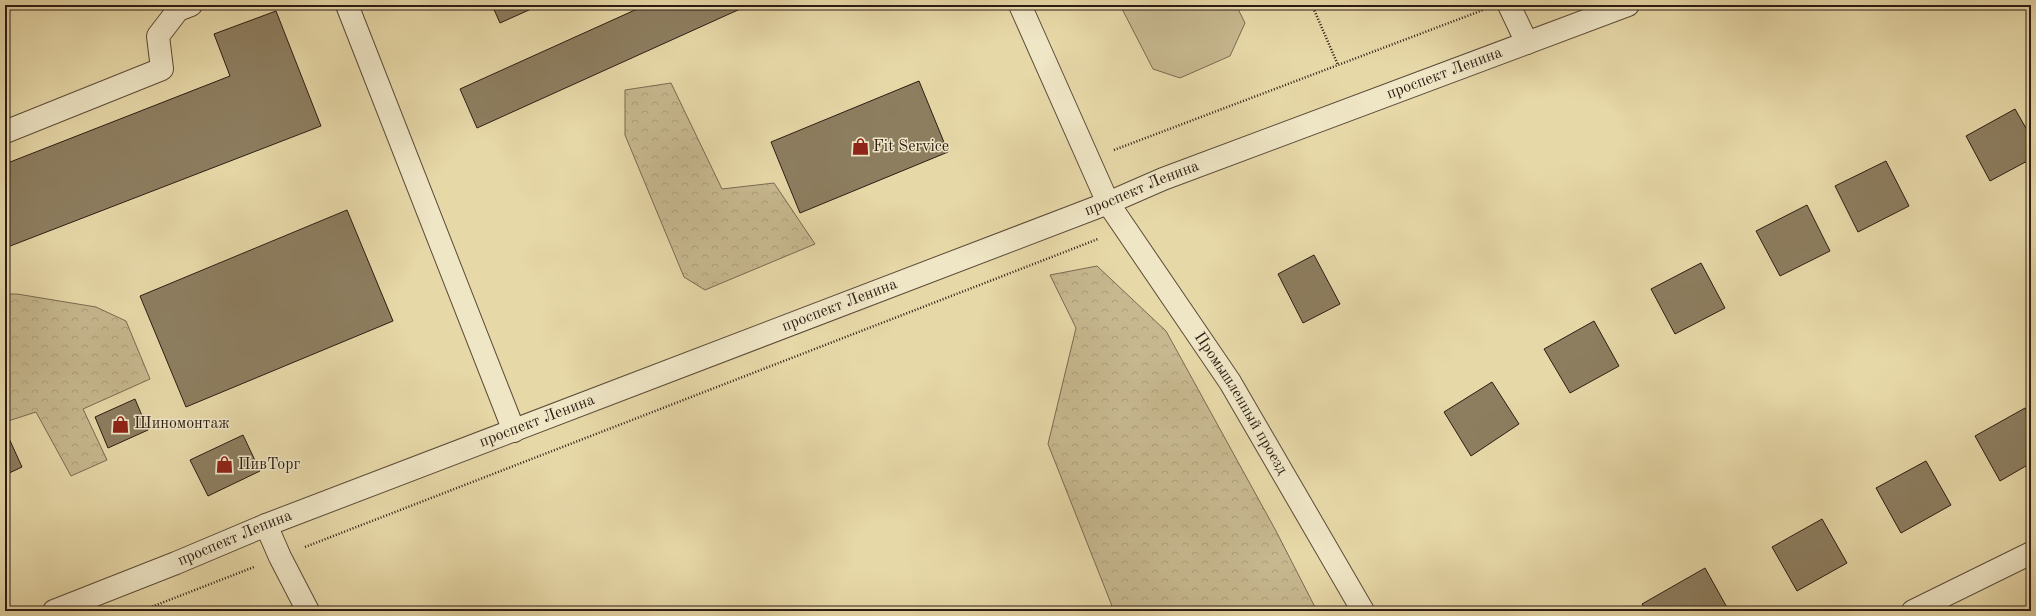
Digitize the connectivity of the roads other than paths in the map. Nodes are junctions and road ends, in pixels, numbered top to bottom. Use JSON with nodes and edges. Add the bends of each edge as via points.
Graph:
{"nodes":[{"id":1,"x":191,"y":5,"type":"edge"},
{"id":2,"x":347,"y":5,"type":"edge"},
{"id":3,"x":1020,"y":5,"type":"edge"},
{"id":4,"x":1628,"y":5,"type":"edge"},
{"id":5,"x":1500,"y":6,"type":"edge"},
{"id":6,"x":1527,"y":44,"type":"junction"},
{"id":7,"x":5,"y":132,"type":"edge"},
{"id":8,"x":1108,"y":203,"type":"junction"},
{"id":9,"x":514,"y":431,"type":"junction"},
{"id":10,"x":266,"y":525,"type":"junction"},
{"id":11,"x":2031,"y":553,"type":"edge"},
{"id":12,"x":54,"y":611,"type":"edge"},
{"id":13,"x":308,"y":611,"type":"edge"},
{"id":14,"x":1363,"y":611,"type":"edge"},
{"id":15,"x":1913,"y":611,"type":"edge"}],
"edges":[{"from":1,"to":7,"type":"street","via":[[178,10],[158,36],[162,69]]},
{"from":2,"to":9,"type":"street"},
{"from":3,"to":8,"type":"street","name":"Промышленный проезд"},
{"from":4,"to":6,"type":"street","name":"проспект Ленина"},
{"from":5,"to":6,"type":"street"},
{"from":6,"to":8,"type":"street","name":"проспект Ленина","via":[[1163,179]]},
{"from":8,"to":9,"type":"street","name":"проспект Ленина"},
{"from":8,"to":14,"type":"street","name":"Промышленный проезд","via":[[1230,382]]},
{"from":9,"to":10,"type":"street","name":"проспект Ленина"},
{"from":10,"to":12,"type":"street","name":"проспект Ленина"},
{"from":10,"to":13,"type":"street"},
{"from":11,"to":15,"type":"street"}]}
